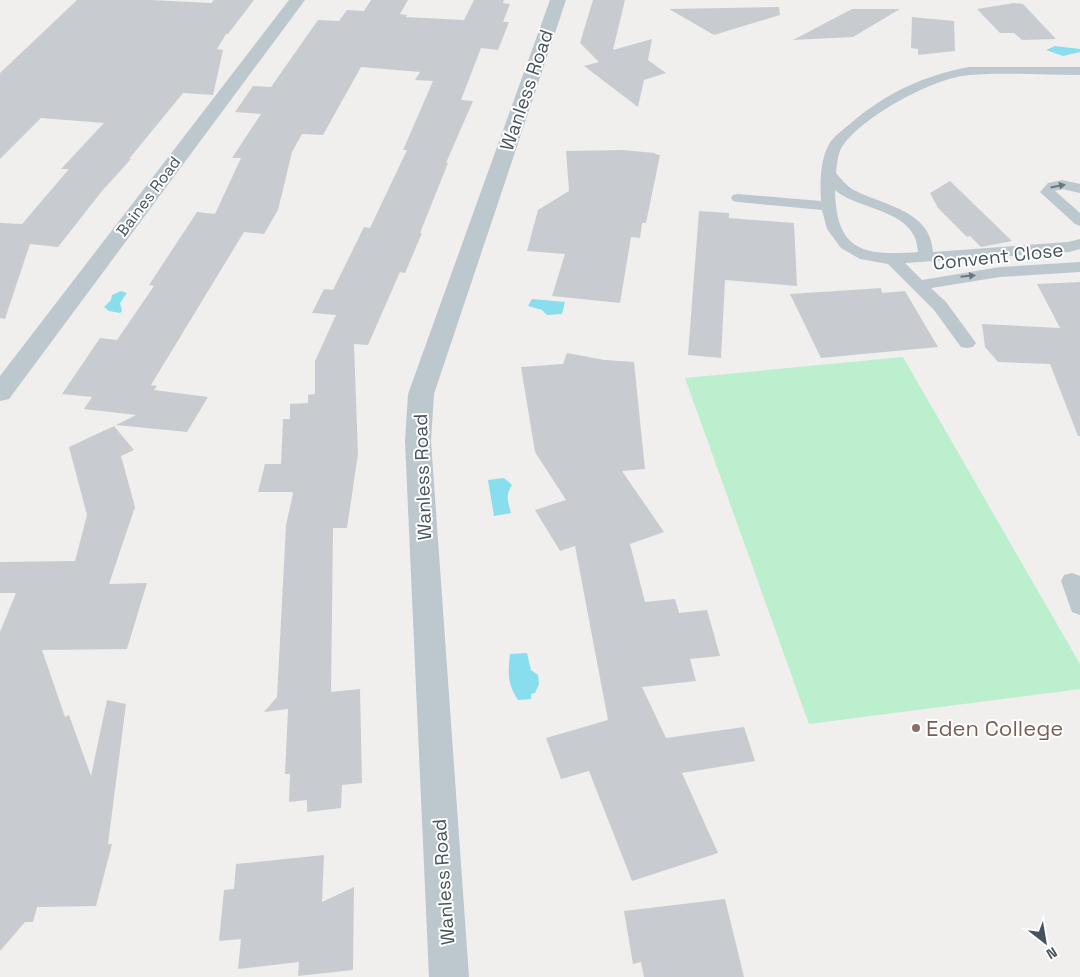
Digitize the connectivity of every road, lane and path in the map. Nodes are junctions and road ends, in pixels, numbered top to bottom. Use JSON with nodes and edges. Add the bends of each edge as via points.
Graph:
{"nodes":[{"id":1,"x":297,"y":0,"type":"edge"},
{"id":2,"x":558,"y":0,"type":"edge"},
{"id":3,"x":1080,"y":71,"type":"edge"},
{"id":4,"x":829,"y":174,"type":"junction"},
{"id":5,"x":1080,"y":189,"type":"edge"},
{"id":6,"x":738,"y":198,"type":"dead end"},
{"id":7,"x":828,"y":206,"type":"junction"},
{"id":8,"x":1080,"y":220,"type":"edge"},
{"id":9,"x":1080,"y":244,"type":"edge"},
{"id":10,"x":924,"y":257,"type":"junction"},
{"id":11,"x":891,"y":258,"type":"junction"},
{"id":12,"x":1080,"y":267,"type":"edge"},
{"id":13,"x":920,"y":285,"type":"junction"},
{"id":14,"x":967,"y":343,"type":"dead end"},
{"id":15,"x":0,"y":393,"type":"edge"},
{"id":16,"x":1072,"y":581,"type":"dead end"},
{"id":17,"x":1080,"y":606,"type":"edge"},
{"id":18,"x":449,"y":977,"type":"edge"}],
"edges":[{"from":1,"to":15,"type":"street","name":"Baines Road"},
{"from":2,"to":18,"type":"street","name":"Wanless Road","via":[[421,394],[418,441]]},
{"from":3,"to":4,"type":"lane","via":[[969,71],[913,88],[865,117],[836,144]]},
{"from":4,"to":7,"type":"lane"},
{"from":4,"to":10,"type":"lane","via":[[849,193],[907,218],[923,237]]},
{"from":8,"to":5,"type":"lane","one_way":true,"via":[[1047,192],[1049,188],[1067,184]]},
{"from":6,"to":7,"type":"lane"},
{"from":7,"to":11,"type":"lane","via":[[842,242],[858,254],[877,259]]},
{"from":9,"to":10,"type":"lane"},
{"from":10,"to":11,"type":"lane"},
{"from":11,"to":13,"type":"lane"},
{"from":13,"to":12,"type":"lane","name":"Convent Close","one_way":true,"via":[[948,278]]},
{"from":13,"to":14,"type":"lane"},
{"from":16,"to":17,"type":"lane"}]}
